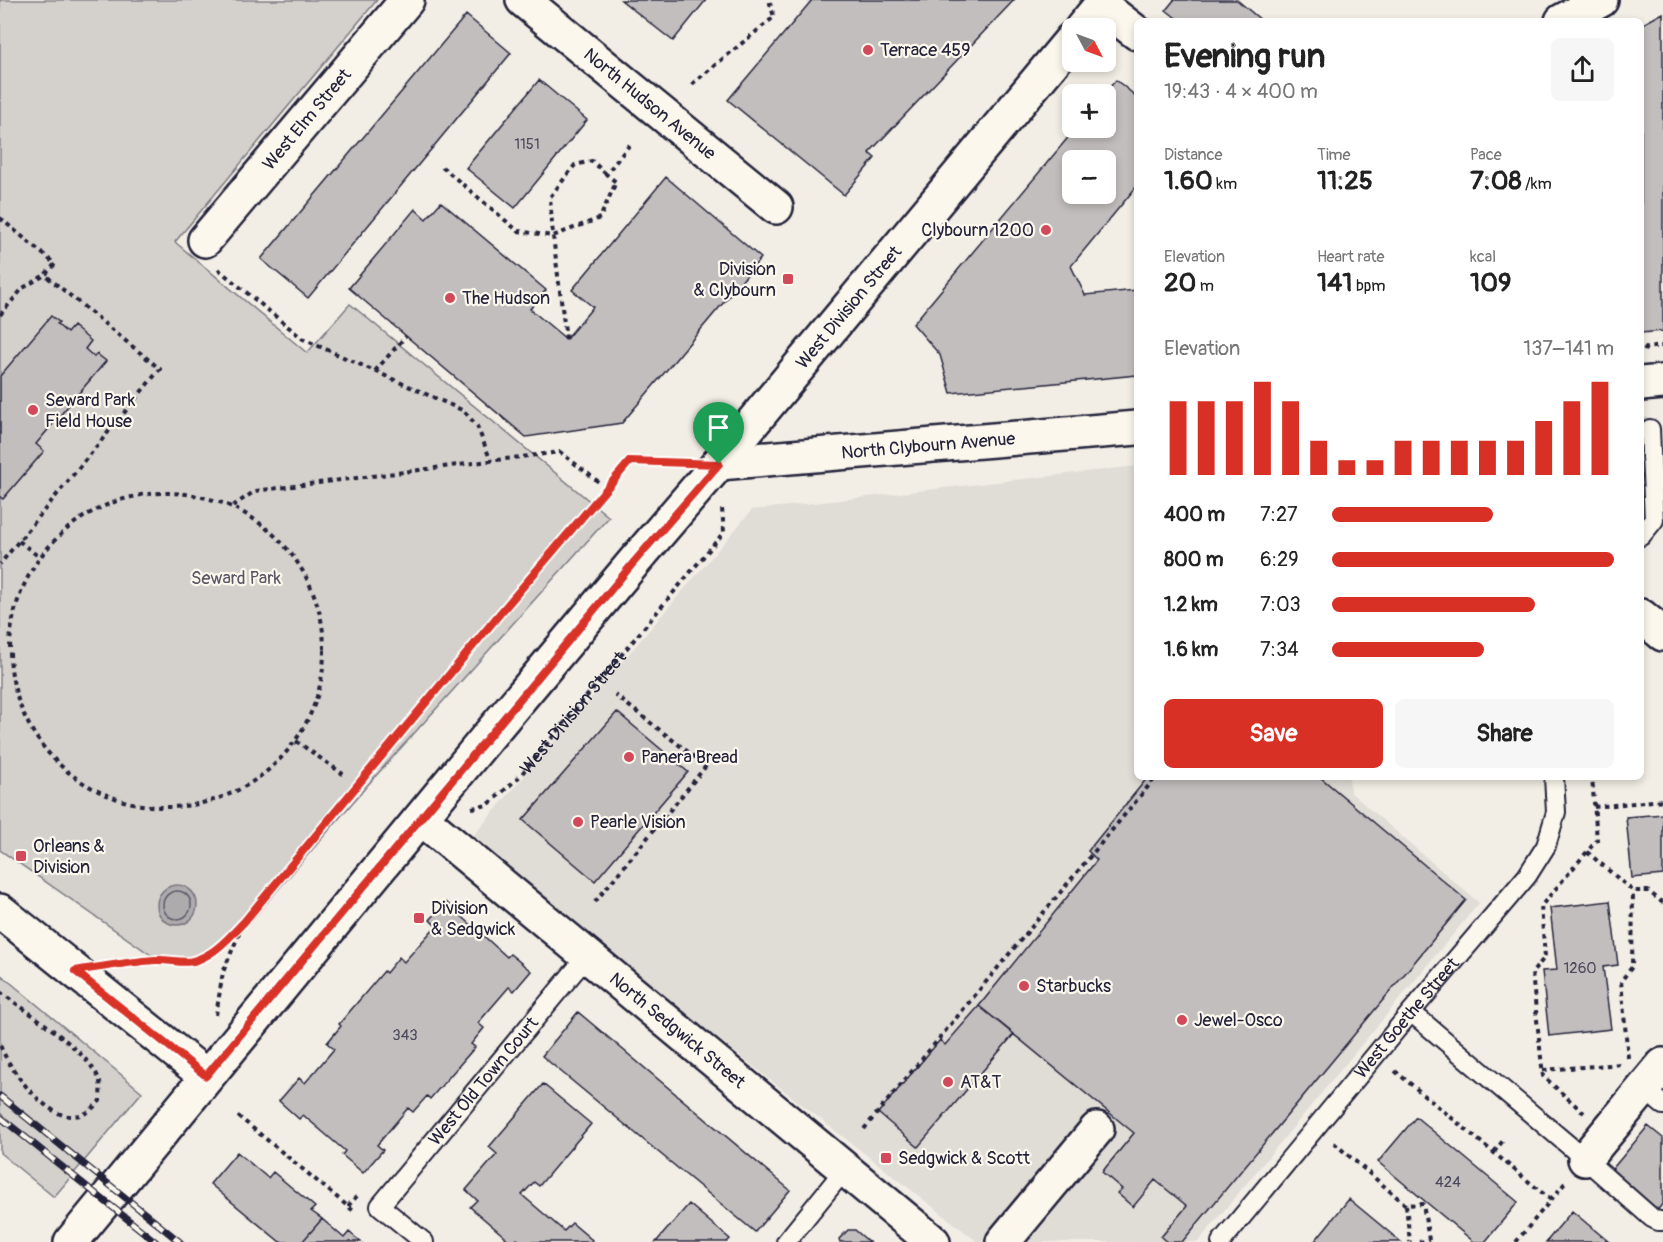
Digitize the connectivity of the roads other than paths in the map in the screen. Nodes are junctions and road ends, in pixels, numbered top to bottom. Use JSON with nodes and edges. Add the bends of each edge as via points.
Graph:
{"nodes":[{"id":1,"x":407,"y":0,"type":"edge"},
{"id":2,"x":524,"y":0,"type":"edge"},
{"id":3,"x":1602,"y":0,"type":"edge"},
{"id":4,"x":1096,"y":11,"type":"edge"},
{"id":5,"x":1568,"y":18,"type":"edge"},
{"id":6,"x":1134,"y":31,"type":"edge"},
{"id":7,"x":1062,"y":51,"type":"edge"},
{"id":8,"x":776,"y":207,"type":"dead end"},
{"id":9,"x":205,"y":240,"type":"road end"},
{"id":10,"x":1663,"y":382,"type":"edge"},
{"id":11,"x":1644,"y":384,"type":"edge"},
{"id":12,"x":1134,"y":428,"type":"edge"},
{"id":13,"x":1650,"y":429,"type":"dead end"},
{"id":14,"x":719,"y":464,"type":"junction"},
{"id":15,"x":1644,"y":532,"type":"edge"},
{"id":16,"x":1644,"y":618,"type":"edge"},
{"id":17,"x":1663,"y":634,"type":"edge"},
{"id":18,"x":1554,"y":780,"type":"edge"},
{"id":19,"x":421,"y":818,"type":"junction"},
{"id":20,"x":0,"y":911,"type":"edge"},
{"id":21,"x":587,"y":956,"type":"junction"},
{"id":22,"x":1411,"y":1012,"type":"junction"},
{"id":23,"x":206,"y":1076,"type":"junction"},
{"id":24,"x":1657,"y":1086,"type":"edge"},
{"id":25,"x":1097,"y":1130,"type":"dead end"},
{"id":26,"x":1575,"y":1162,"type":"junction"},
{"id":27,"x":845,"y":1169,"type":"junction"},
{"id":28,"x":1663,"y":1221,"type":"edge"},
{"id":29,"x":71,"y":1242,"type":"edge"},
{"id":30,"x":424,"y":1242,"type":"edge"},
{"id":31,"x":786,"y":1242,"type":"edge"},
{"id":32,"x":933,"y":1242,"type":"edge"},
{"id":33,"x":1003,"y":1242,"type":"edge"},
{"id":34,"x":1221,"y":1242,"type":"edge"}],
"edges":[{"from":1,"to":9,"type":"main road","name":"West Elm Street"},
{"from":2,"to":8,"type":"main road","name":"North Hudson Avenue"},
{"from":3,"to":5,"type":"main road"},
{"from":4,"to":6,"type":"main road"},
{"from":7,"to":14,"type":"main road","name":"West Division Street"},
{"from":10,"to":11,"type":"main road"},
{"from":12,"to":14,"type":"main road","name":"North Clybourn Avenue"},
{"from":13,"to":15,"type":"lane","via":[[1654,520]]},
{"from":14,"to":19,"type":"main road","name":"West Division Street"},
{"from":16,"to":17,"type":"main road"},
{"from":18,"to":22,"type":"lane","name":"West Goethe Street","via":[[1556,812],[1546,846],[1527,876]]},
{"from":19,"to":21,"type":"main road","name":"North Sedgwick Street"},
{"from":19,"to":23,"type":"main road","name":"West Division Street"},
{"from":20,"to":23,"type":"main road"},
{"from":21,"to":27,"type":"main road","name":"North Sedgwick Street"},
{"from":21,"to":30,"type":"lane","name":"West Old Town Court","via":[[380,1206]]},
{"from":22,"to":26,"type":"lane"},
{"from":22,"to":34,"type":"lane","name":"West Goethe Street"},
{"from":23,"to":29,"type":"main road","name":"West Division Street"},
{"from":24,"to":26,"type":"main road"},
{"from":25,"to":33,"type":"main road"},
{"from":26,"to":28,"type":"lane","via":[[1652,1218]]},
{"from":27,"to":31,"type":"lane"},
{"from":27,"to":32,"type":"main road","name":"North Sedgwick Street"}]}
